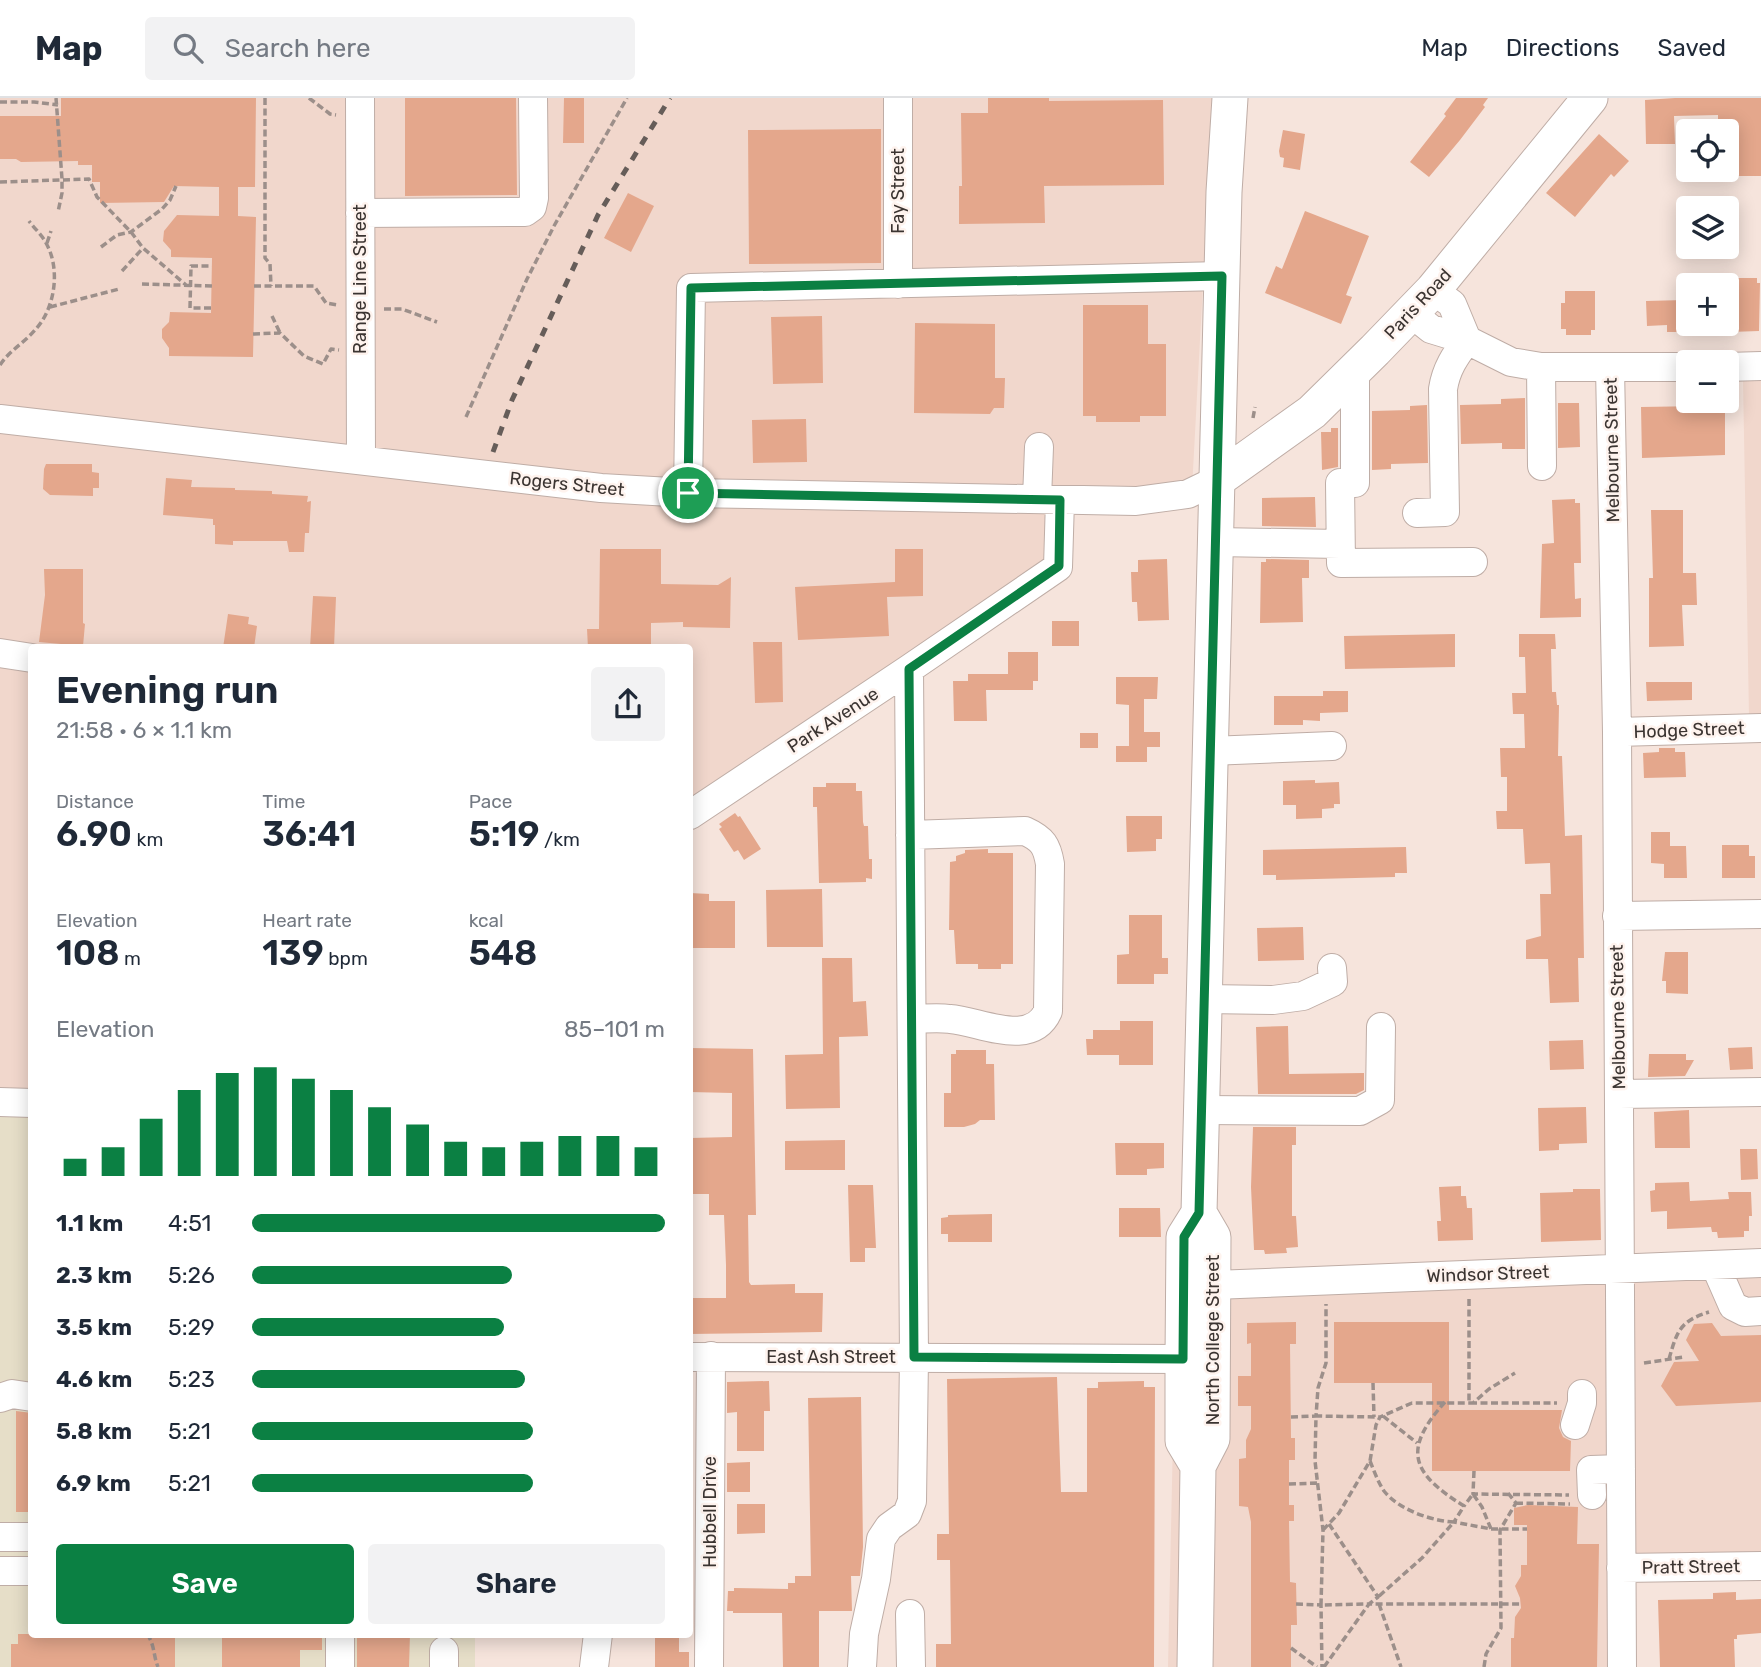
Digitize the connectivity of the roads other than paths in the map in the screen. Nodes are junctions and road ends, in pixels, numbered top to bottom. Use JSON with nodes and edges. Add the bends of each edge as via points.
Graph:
{"nodes":[{"id":1,"x":533,"y":98,"type":"edge"},
{"id":2,"x":898,"y":98,"type":"edge"},
{"id":3,"x":1230,"y":98,"type":"edge"},
{"id":4,"x":1590,"y":98,"type":"edge"},
{"id":5,"x":360,"y":108,"type":"edge"},
{"id":6,"x":360,"y":213,"type":"junction"},
{"id":7,"x":1222,"y":276,"type":"junction"},
{"id":8,"x":898,"y":284,"type":"junction"},
{"id":9,"x":1422,"y":302,"type":"junction"},
{"id":10,"x":1467,"y":340,"type":"junction"},
{"id":11,"x":1761,"y":366,"type":"edge"},
{"id":12,"x":1541,"y":367,"type":"junction"},
{"id":13,"x":1676,"y":367,"type":"edge"},
{"id":14,"x":1739,"y":367,"type":"edge"},
{"id":15,"x":1610,"y":368,"type":"junction"},
{"id":16,"x":1355,"y":369,"type":"junction"},
{"id":17,"x":0,"y":419,"type":"edge"},
{"id":18,"x":1039,"y":447,"type":"dead end"},
{"id":19,"x":361,"y":460,"type":"junction"},
{"id":20,"x":1542,"y":466,"type":"dead end"},
{"id":21,"x":1217,"y":480,"type":"junction"},
{"id":22,"x":688,"y":493,"type":"junction"},
{"id":23,"x":1049,"y":500,"type":"junction"},
{"id":24,"x":1417,"y":513,"type":"dead end"},
{"id":25,"x":1216,"y":542,"type":"junction"},
{"id":26,"x":1340,"y":544,"type":"junction"},
{"id":27,"x":1473,"y":562,"type":"dead end"},
{"id":28,"x":0,"y":653,"type":"edge"},
{"id":29,"x":28,"y":657,"type":"edge"},
{"id":30,"x":909,"y":669,"type":"junction"},
{"id":31,"x":1761,"y":728,"type":"edge"},
{"id":32,"x":1617,"y":732,"type":"junction"},
{"id":33,"x":1332,"y":746,"type":"dead end"},
{"id":34,"x":1210,"y":751,"type":"junction"},
{"id":35,"x":693,"y":813,"type":"edge"},
{"id":36,"x":910,"y":835,"type":"junction"},
{"id":37,"x":1761,"y":914,"type":"edge"},
{"id":38,"x":1617,"y":916,"type":"junction"},
{"id":39,"x":1332,"y":968,"type":"dead end"},
{"id":40,"x":1205,"y":999,"type":"junction"},
{"id":41,"x":912,"y":1020,"type":"junction"},
{"id":42,"x":1381,"y":1027,"type":"dead end"},
{"id":43,"x":1761,"y":1092,"type":"edge"},
{"id":44,"x":1619,"y":1094,"type":"junction"},
{"id":45,"x":0,"y":1102,"type":"edge"},
{"id":46,"x":28,"y":1103,"type":"edge"},
{"id":47,"x":1202,"y":1110,"type":"junction"},
{"id":48,"x":1199,"y":1213,"type":"junction"},
{"id":49,"x":1761,"y":1263,"type":"edge"},
{"id":50,"x":1715,"y":1265,"type":"junction"},
{"id":51,"x":1621,"y":1269,"type":"junction"},
{"id":52,"x":1214,"y":1285,"type":"junction"},
{"id":53,"x":1761,"y":1311,"type":"edge"},
{"id":54,"x":700,"y":1357,"type":"edge"},
{"id":55,"x":914,"y":1357,"type":"junction"},
{"id":56,"x":1183,"y":1359,"type":"junction"},
{"id":57,"x":28,"y":1396,"type":"edge"},
{"id":58,"x":0,"y":1398,"type":"edge"},
{"id":59,"x":1198,"y":1466,"type":"junction"},
{"id":60,"x":1621,"y":1469,"type":"junction"},
{"id":61,"x":1588,"y":1480,"type":"road end"},
{"id":62,"x":0,"y":1537,"type":"edge"},
{"id":63,"x":28,"y":1537,"type":"edge"},
{"id":64,"x":1761,"y":1566,"type":"edge"},
{"id":65,"x":1621,"y":1568,"type":"junction"},
{"id":66,"x":0,"y":1571,"type":"edge"},
{"id":67,"x":28,"y":1571,"type":"edge"},
{"id":68,"x":910,"y":1614,"type":"dead end"},
{"id":69,"x":340,"y":1638,"type":"edge"},
{"id":70,"x":598,"y":1638,"type":"edge"},
{"id":71,"x":340,"y":1667,"type":"edge"},
{"id":72,"x":594,"y":1667,"type":"edge"},
{"id":73,"x":709,"y":1667,"type":"edge"},
{"id":74,"x":862,"y":1667,"type":"edge"},
{"id":75,"x":911,"y":1667,"type":"edge"},
{"id":76,"x":1195,"y":1667,"type":"edge"},
{"id":77,"x":1622,"y":1667,"type":"edge"}],
"edges":[{"from":1,"to":6,"type":"street","via":[[534,198],[525,212]]},
{"from":2,"to":8,"type":"street","name":"Fay Street"},
{"from":3,"to":7,"type":"main road","name":"North College Street"},
{"from":4,"to":9,"type":"main road","name":"Paris Road"},
{"from":5,"to":6,"type":"street","name":"Range Line Street"},
{"from":6,"to":19,"type":"street","name":"Range Line Street"},
{"from":7,"to":8,"type":"street"},
{"from":7,"to":21,"type":"main road","name":"North College Street"},
{"from":8,"to":22,"type":"street","via":[[691,288]]},
{"from":9,"to":10,"type":"street","via":[[1431,329]]},
{"from":9,"to":16,"type":"main road","name":"Paris Road"},
{"from":10,"to":12,"type":"street","via":[[1511,362]]},
{"from":10,"to":24,"type":"street","via":[[1453,359],[1443,389],[1445,512]]},
{"from":11,"to":14,"type":"street"},
{"from":12,"to":15,"type":"street"},
{"from":12,"to":20,"type":"street"},
{"from":13,"to":15,"type":"street"},
{"from":15,"to":32,"type":"street","name":"Melbourne Street"},
{"from":16,"to":21,"type":"main road","name":"Paris Road","via":[[1312,412]]},
{"from":16,"to":26,"type":"street","via":[[1355,483],[1340,483]]},
{"from":17,"to":19,"type":"street","name":"Rogers Street"},
{"from":18,"to":23,"type":"street"},
{"from":19,"to":22,"type":"street","name":"Rogers Street","via":[[601,488]]},
{"from":21,"to":23,"type":"street","name":"Rogers Street","via":[[1188,494],[1136,501]]},
{"from":21,"to":25,"type":"main road","name":"North College Street"},
{"from":22,"to":23,"type":"street","name":"Rogers Street"},
{"from":23,"to":30,"type":"street","name":"Park Avenue","via":[[1059,566]]},
{"from":25,"to":26,"type":"street"},
{"from":25,"to":34,"type":"main road","name":"North College Street"},
{"from":26,"to":27,"type":"street","via":[[1341,563]]},
{"from":28,"to":29,"type":"street"},
{"from":30,"to":35,"type":"street","name":"Park Avenue"},
{"from":30,"to":36,"type":"street"},
{"from":31,"to":32,"type":"street","name":"Hodge Street"},
{"from":32,"to":38,"type":"street","name":"Melbourne Street"},
{"from":33,"to":34,"type":"street"},
{"from":34,"to":40,"type":"main road","name":"North College Street"},
{"from":36,"to":41,"type":"street"},
{"from":36,"to":41,"type":"street","via":[[1025,831],[1047,847],[1050,864],[1048,1011],[1044,1020],[1022,1032],[950,1018]]},
{"from":37,"to":38,"type":"street"},
{"from":38,"to":44,"type":"street","name":"Melbourne Street"},
{"from":39,"to":40,"type":"street","via":[[1333,982],[1303,996]]},
{"from":40,"to":47,"type":"main road","name":"North College Street"},
{"from":41,"to":55,"type":"street"},
{"from":42,"to":47,"type":"street","via":[[1380,1100],[1360,1111]]},
{"from":43,"to":44,"type":"street"},
{"from":44,"to":51,"type":"street","name":"Melbourne Street"},
{"from":45,"to":46,"type":"street"},
{"from":47,"to":48,"type":"main road","name":"North College Street"},
{"from":48,"to":52,"type":"main road","name":"North College Street","via":[[1213,1237]]},
{"from":48,"to":56,"type":"main road","name":"North College Street","via":[[1184,1237]]},
{"from":49,"to":50,"type":"street","name":"Windsor Street"},
{"from":50,"to":51,"type":"street","name":"Windsor Street"},
{"from":50,"to":53,"type":"street","via":[[1733,1307]]},
{"from":51,"to":52,"type":"street","name":"Windsor Street"},
{"from":51,"to":60,"type":"street","name":"Melbourne Street"},
{"from":52,"to":59,"type":"main road","name":"North College Street","via":[[1212,1439]]},
{"from":54,"to":55,"type":"street","name":"East Ash Street"},
{"from":54,"to":73,"type":"street","name":"Hubbell Drive"},
{"from":55,"to":56,"type":"street","name":"East Ash Street","via":[[1033,1368]]},
{"from":55,"to":74,"type":"street","via":[[912,1501],[907,1514],[881,1539]]},
{"from":56,"to":59,"type":"main road","name":"North College Street","via":[[1183,1441]]},
{"from":57,"to":58,"type":"street"},
{"from":59,"to":76,"type":"main road","name":"North College Street"},
{"from":60,"to":61,"type":"street"},
{"from":60,"to":65,"type":"street","name":"Melbourne Street"},
{"from":62,"to":63,"type":"street"},
{"from":64,"to":65,"type":"street","name":"Pratt Street"},
{"from":65,"to":77,"type":"street","name":"Melbourne Street"},
{"from":66,"to":67,"type":"street"},
{"from":68,"to":75,"type":"street"},
{"from":69,"to":71,"type":"street"},
{"from":70,"to":72,"type":"street"}]}
